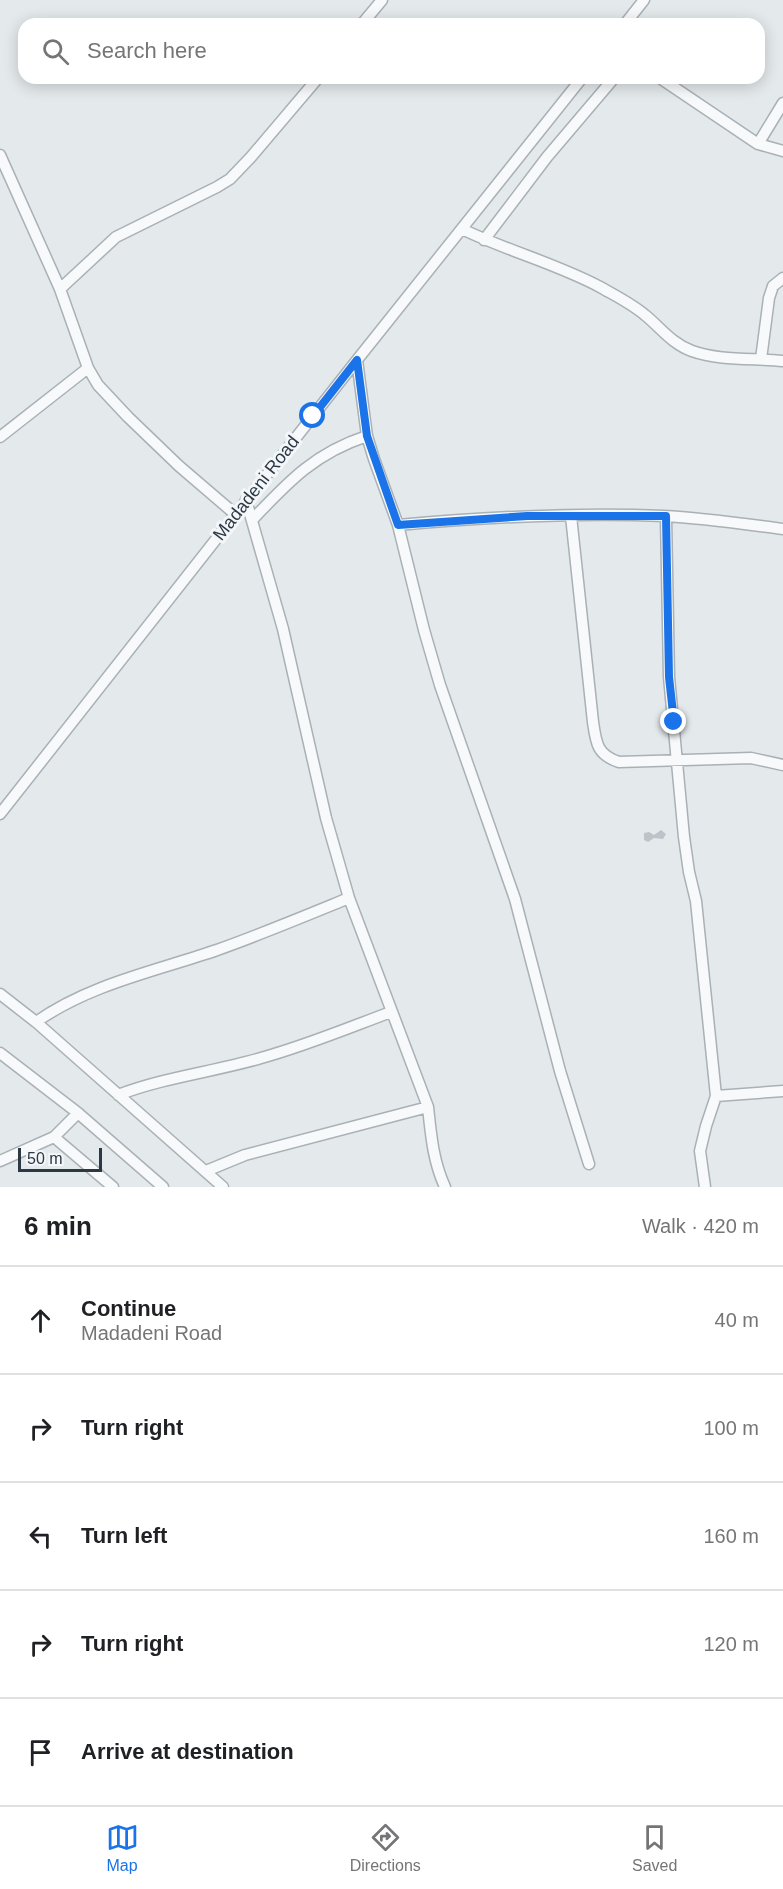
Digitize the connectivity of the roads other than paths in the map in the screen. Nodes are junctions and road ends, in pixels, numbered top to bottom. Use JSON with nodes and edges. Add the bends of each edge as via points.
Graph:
{"nodes":[{"id":1,"x":382,"y":0,"type":"edge"},
{"id":2,"x":644,"y":0,"type":"edge"},
{"id":3,"x":367,"y":18,"type":"edge"},
{"id":4,"x":630,"y":18,"type":"edge"},
{"id":5,"x":313,"y":84,"type":"edge"},
{"id":6,"x":577,"y":84,"type":"edge"},
{"id":7,"x":609,"y":84,"type":"edge"},
{"id":8,"x":669,"y":84,"type":"edge"},
{"id":9,"x":783,"y":103,"type":"edge"},
{"id":10,"x":758,"y":144,"type":"junction"},
{"id":11,"x":783,"y":151,"type":"edge"},
{"id":12,"x":0,"y":155,"type":"edge"},
{"id":13,"x":462,"y":229,"type":"junction"},
{"id":14,"x":484,"y":240,"type":"junction"},
{"id":15,"x":783,"y":278,"type":"edge"},
{"id":16,"x":60,"y":289,"type":"junction"},
{"id":17,"x":761,"y":359,"type":"junction"},
{"id":18,"x":357,"y":360,"type":"junction"},
{"id":19,"x":783,"y":361,"type":"edge"},
{"id":20,"x":88,"y":368,"type":"junction"},
{"id":21,"x":367,"y":436,"type":"junction"},
{"id":22,"x":0,"y":437,"type":"edge"},
{"id":23,"x":246,"y":500,"type":"junction"},
{"id":24,"x":235,"y":514,"type":"junction"},
{"id":25,"x":571,"y":516,"type":"junction"},
{"id":26,"x":666,"y":516,"type":"junction"},
{"id":27,"x":252,"y":520,"type":"junction"},
{"id":28,"x":398,"y":525,"type":"junction"},
{"id":29,"x":783,"y":529,"type":"edge"},
{"id":30,"x":677,"y":759,"type":"junction"},
{"id":31,"x":783,"y":765,"type":"edge"},
{"id":32,"x":0,"y":814,"type":"edge"},
{"id":33,"x":349,"y":898,"type":"junction"},
{"id":34,"x":0,"y":994,"type":"edge"},
{"id":35,"x":391,"y":1012,"type":"junction"},
{"id":36,"x":36,"y":1022,"type":"junction"},
{"id":37,"x":0,"y":1053,"type":"edge"},
{"id":38,"x":783,"y":1091,"type":"edge"},
{"id":39,"x":118,"y":1095,"type":"junction"},
{"id":40,"x":716,"y":1095,"type":"junction"},
{"id":41,"x":428,"y":1107,"type":"junction"},
{"id":42,"x":78,"y":1113,"type":"junction"},
{"id":43,"x":54,"y":1137,"type":"junction"},
{"id":44,"x":0,"y":1161,"type":"edge"},
{"id":45,"x":589,"y":1164,"type":"dead end"},
{"id":46,"x":206,"y":1171,"type":"junction"},
{"id":47,"x":113,"y":1187,"type":"edge"},
{"id":48,"x":163,"y":1187,"type":"edge"},
{"id":49,"x":223,"y":1187,"type":"edge"},
{"id":50,"x":444,"y":1187,"type":"edge"},
{"id":51,"x":705,"y":1187,"type":"edge"}],
"edges":[{"from":1,"to":3,"type":"street"},
{"from":2,"to":4,"type":"street"},
{"from":5,"to":16,"type":"street","via":[[230,179],[116,237]]},
{"from":6,"to":13,"type":"street","name":"Madadeni Road"},
{"from":7,"to":14,"type":"street"},
{"from":8,"to":10,"type":"street"},
{"from":9,"to":10,"type":"street"},
{"from":10,"to":11,"type":"street"},
{"from":12,"to":16,"type":"street"},
{"from":13,"to":14,"type":"street"},
{"from":13,"to":18,"type":"street","name":"Madadeni Road"},
{"from":14,"to":17,"type":"street","via":[[599,287],[644,314],[675,343],[690,350],[708,356]]},
{"from":15,"to":17,"type":"street","via":[[773,286],[769,298]]},
{"from":16,"to":20,"type":"street"},
{"from":17,"to":19,"type":"street"},
{"from":18,"to":21,"type":"street"},
{"from":18,"to":23,"type":"street","name":"Madadeni Road"},
{"from":20,"to":22,"type":"street"},
{"from":20,"to":24,"type":"street","via":[[98,385],[128,417]]},
{"from":21,"to":27,"type":"street","via":[[342,444],[307,466]]},
{"from":21,"to":28,"type":"street"},
{"from":23,"to":24,"type":"street","name":"Madadeni Road"},
{"from":23,"to":27,"type":"street"},
{"from":24,"to":32,"type":"street","name":"Madadeni Road"},
{"from":25,"to":26,"type":"street"},
{"from":25,"to":28,"type":"street"},
{"from":25,"to":30,"type":"street","via":[[597,746],[609,759],[619,762]]},
{"from":26,"to":29,"type":"street"},
{"from":26,"to":30,"type":"street","via":[[669,677]]},
{"from":27,"to":33,"type":"street"},
{"from":28,"to":45,"type":"street","via":[[434,665],[515,899]]},
{"from":30,"to":31,"type":"street","via":[[751,758]]},
{"from":30,"to":40,"type":"street"},
{"from":33,"to":35,"type":"street"},
{"from":33,"to":36,"type":"street","via":[[218,950],[84,994]]},
{"from":34,"to":36,"type":"street"},
{"from":35,"to":39,"type":"street","via":[[260,1059],[144,1085]]},
{"from":35,"to":41,"type":"street"},
{"from":36,"to":39,"type":"street"},
{"from":37,"to":42,"type":"street"},
{"from":38,"to":40,"type":"street"},
{"from":39,"to":46,"type":"street"},
{"from":40,"to":51,"type":"street","via":[[700,1151]]},
{"from":41,"to":46,"type":"street","via":[[245,1155]]},
{"from":41,"to":50,"type":"street","via":[[436,1169]]},
{"from":42,"to":43,"type":"street"},
{"from":42,"to":48,"type":"street"},
{"from":43,"to":44,"type":"street"},
{"from":43,"to":47,"type":"street"},
{"from":46,"to":49,"type":"street"}]}
